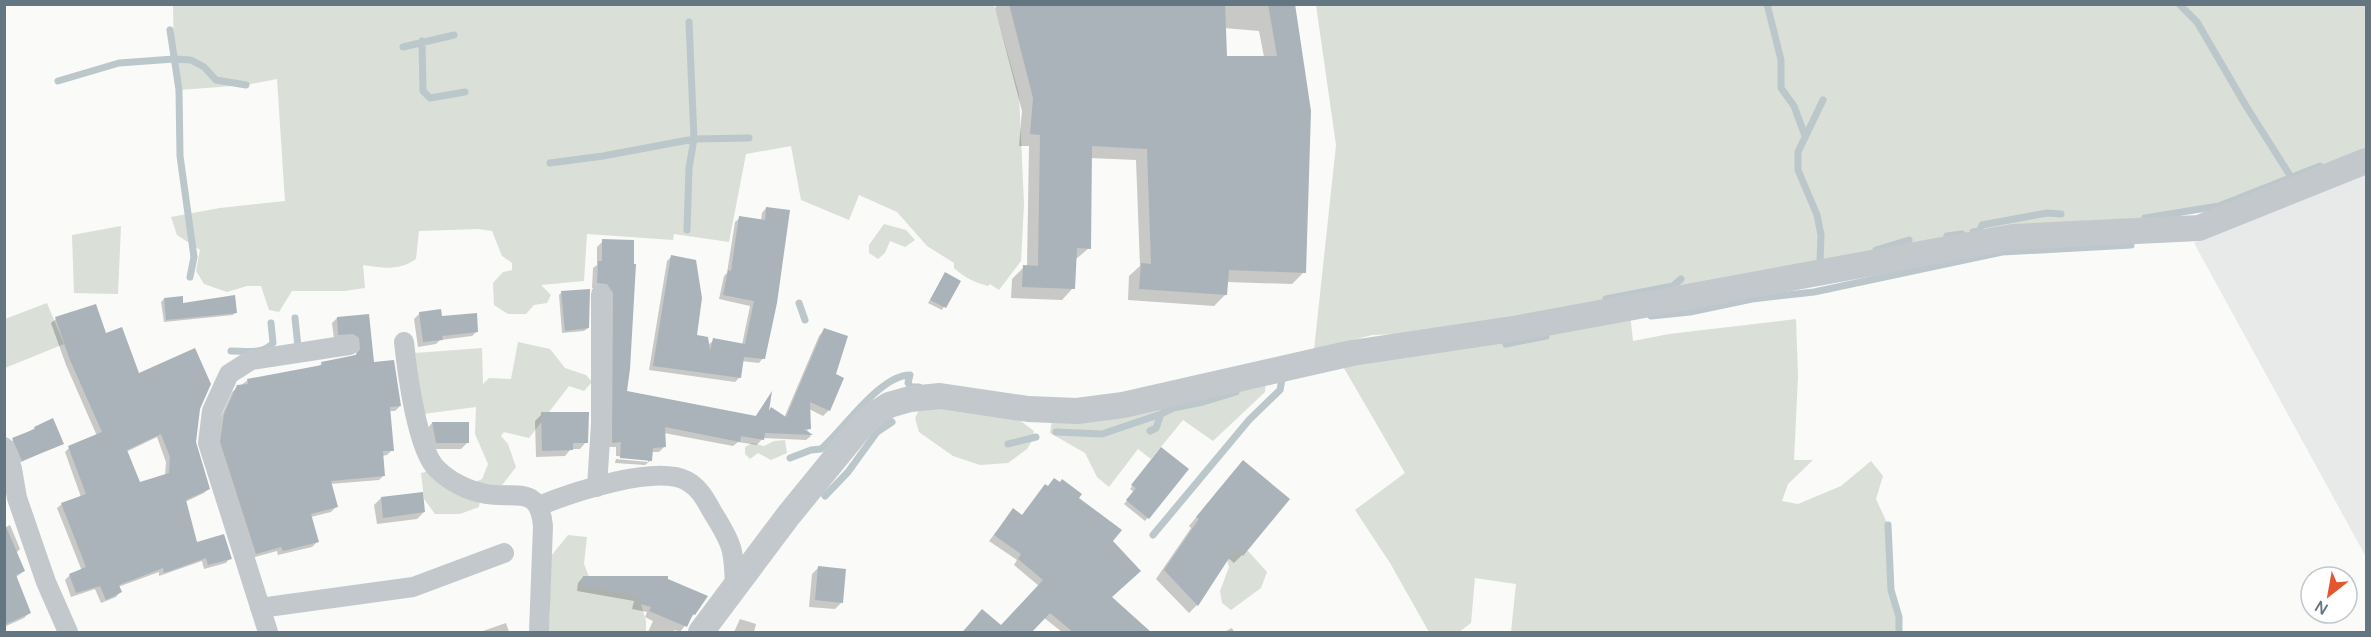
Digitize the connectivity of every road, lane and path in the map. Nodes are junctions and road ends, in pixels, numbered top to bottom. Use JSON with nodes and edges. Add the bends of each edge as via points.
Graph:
{"nodes":[{"id":1,"x":2367,"y":160,"type":"edge"},
{"id":2,"x":601,"y":294,"type":"dead end"},
{"id":3,"x":404,"y":342,"type":"dead end"},
{"id":4,"x":348,"y":345,"type":"dead end"},
{"id":5,"x":4,"y":447,"type":"edge"},
{"id":6,"x":597,"y":487,"type":"junction"},
{"id":7,"x":539,"y":506,"type":"junction"},
{"id":8,"x":504,"y":553,"type":"dead end"},
{"id":9,"x":735,"y":587,"type":"junction"},
{"id":10,"x":260,"y":608,"type":"junction"},
{"id":11,"x":68,"y":633,"type":"edge"},
{"id":12,"x":268,"y":633,"type":"edge"},
{"id":13,"x":539,"y":633,"type":"edge"},
{"id":14,"x":701,"y":633,"type":"edge"}],
"edges":[{"from":1,"to":9,"type":"street","via":[[2199,228],[2013,237],[1519,328],[1352,352],[1123,405],[1077,411],[1028,410],[940,396],[910,399],[889,405],[867,419]]},
{"from":2,"to":6,"type":"street"},
{"from":3,"to":7,"type":"street","via":[[409,389],[429,458],[437,469],[467,488],[489,494],[521,495]]},
{"from":4,"to":10,"type":"street","via":[[251,360],[229,374],[212,411],[208,443]]},
{"from":5,"to":11,"type":"street","via":[[17,498]]},
{"from":6,"to":7,"type":"street"},
{"from":6,"to":9,"type":"street","via":[[625,479],[677,477],[693,486],[731,543]]},
{"from":7,"to":13,"type":"street","via":[[543,526]]},
{"from":8,"to":10,"type":"street","via":[[413,587]]},
{"from":9,"to":14,"type":"street"},
{"from":10,"to":12,"type":"street"}]}
